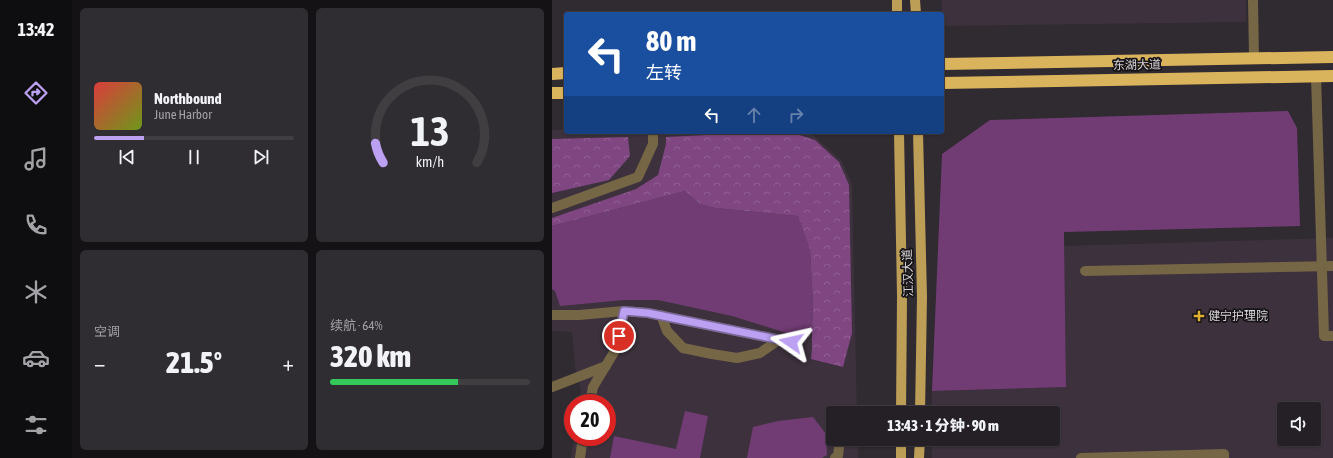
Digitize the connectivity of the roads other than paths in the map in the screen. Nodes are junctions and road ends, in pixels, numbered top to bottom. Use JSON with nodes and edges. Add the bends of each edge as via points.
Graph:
{"nodes":[{"id":1,"x":897,"y":0,"type":"edge"},
{"id":2,"x":916,"y":0,"type":"edge"},
{"id":3,"x":1253,"y":0,"type":"edge"},
{"id":4,"x":897,"y":12,"type":"edge"},
{"id":5,"x":916,"y":12,"type":"edge"},
{"id":6,"x":1333,"y":57,"type":"edge"},
{"id":7,"x":1254,"y":58,"type":"junction"},
{"id":8,"x":944,"y":64,"type":"edge"},
{"id":9,"x":552,"y":74,"type":"edge"},
{"id":10,"x":564,"y":74,"type":"edge"},
{"id":11,"x":1316,"y":76,"type":"junction"},
{"id":12,"x":1333,"y":76,"type":"edge"},
{"id":13,"x":944,"y":83,"type":"edge"},
{"id":14,"x":564,"y":92,"type":"edge"},
{"id":15,"x":552,"y":93,"type":"edge"},
{"id":16,"x":654,"y":134,"type":"edge"},
{"id":17,"x":899,"y":134,"type":"edge"},
{"id":18,"x":918,"y":134,"type":"edge"},
{"id":19,"x":552,"y":208,"type":"edge"},
{"id":20,"x":1322,"y":266,"type":"junction"},
{"id":21,"x":1333,"y":266,"type":"edge"},
{"id":22,"x":1085,"y":271,"type":"dead end"},
{"id":23,"x":624,"y":311,"type":"junction"},
{"id":24,"x":552,"y":315,"type":"edge"},
{"id":25,"x":661,"y":315,"type":"junction"},
{"id":26,"x":1333,"y":336,"type":"edge"},
{"id":27,"x":780,"y":339,"type":"junction"},
{"id":28,"x":791,"y":342,"type":"dead end"},
{"id":29,"x":606,"y":366,"type":"junction"},
{"id":30,"x":552,"y":387,"type":"edge"},
{"id":31,"x":592,"y":394,"type":"edge"},
{"id":32,"x":901,"y":406,"type":"edge"},
{"id":33,"x":920,"y":406,"type":"edge"},
{"id":34,"x":582,"y":446,"type":"edge"},
{"id":35,"x":839,"y":446,"type":"edge"},
{"id":36,"x":901,"y":446,"type":"edge"},
{"id":37,"x":920,"y":446,"type":"edge"},
{"id":38,"x":580,"y":458,"type":"edge"},
{"id":39,"x":835,"y":458,"type":"edge"},
{"id":40,"x":902,"y":458,"type":"edge"},
{"id":41,"x":919,"y":458,"type":"edge"},
{"id":42,"x":1081,"y":458,"type":"edge"},
{"id":43,"x":1224,"y":458,"type":"edge"}],
"edges":[{"from":1,"to":4,"type":"main road"},
{"from":2,"to":5,"type":"main road"},
{"from":3,"to":7,"type":"street"},
{"from":6,"to":7,"type":"highway","name":"东湖大道"},
{"from":7,"to":8,"type":"highway","name":"东湖大道"},
{"from":9,"to":10,"type":"highway"},
{"from":11,"to":12,"type":"highway","name":"东湖大道"},
{"from":11,"to":13,"type":"highway","name":"东湖大道"},
{"from":11,"to":20,"type":"street"},
{"from":14,"to":15,"type":"highway"},
{"from":16,"to":19,"type":"street","via":[[653,144],[638,177]]},
{"from":17,"to":32,"type":"main road","name":"江汉大道"},
{"from":18,"to":33,"type":"main road","name":"江汉大道","via":[[922,297]]},
{"from":20,"to":21,"type":"street"},
{"from":20,"to":22,"type":"street"},
{"from":20,"to":26,"type":"street","via":[[1324,336]]},
{"from":23,"to":24,"type":"street"},
{"from":23,"to":25,"type":"street"},
{"from":23,"to":29,"type":"street","via":[[616,349]]},
{"from":25,"to":27,"type":"street"},
{"from":25,"to":27,"type":"street","via":[[667,331],[683,348],[712,354],[737,358],[760,353]]},
{"from":27,"to":28,"type":"street"},
{"from":29,"to":30,"type":"street"},
{"from":29,"to":31,"type":"street","via":[[593,387]]},
{"from":34,"to":38,"type":"street"},
{"from":35,"to":39,"type":"street","via":[[838,456]]},
{"from":36,"to":40,"type":"main road"},
{"from":37,"to":41,"type":"main road"},
{"from":42,"to":43,"type":"street","via":[[1224,454]]}]}
